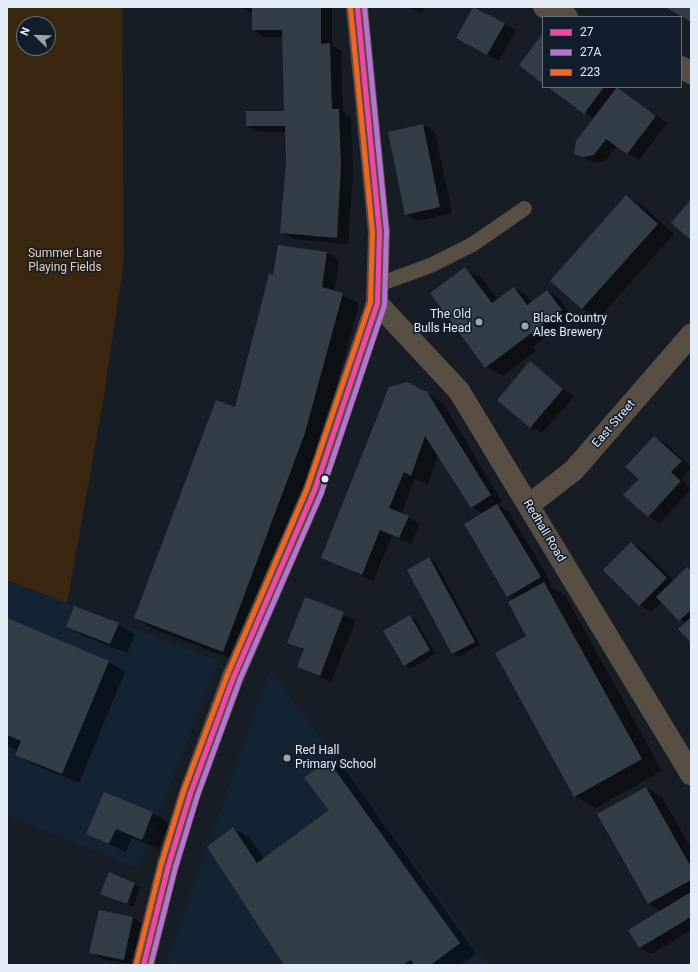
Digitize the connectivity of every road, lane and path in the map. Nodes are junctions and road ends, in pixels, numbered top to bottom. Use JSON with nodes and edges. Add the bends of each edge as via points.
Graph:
{"nodes":[{"id":1,"x":357,"y":7,"type":"edge"},
{"id":2,"x":544,"y":7,"type":"edge"},
{"id":3,"x":565,"y":16,"type":"edge"},
{"id":4,"x":682,"y":68,"type":"edge"},
{"id":5,"x":691,"y":72,"type":"edge"},
{"id":6,"x":524,"y":208,"type":"dead end"},
{"id":7,"x":377,"y":294,"type":"junction"},
{"id":8,"x":691,"y":335,"type":"edge"},
{"id":9,"x":529,"y":505,"type":"junction"},
{"id":10,"x":691,"y":774,"type":"edge"},
{"id":11,"x":143,"y":965,"type":"edge"}],
"edges":[{"from":1,"to":7,"type":"main road","via":[[379,232]]},
{"from":2,"to":3,"type":"street"},
{"from":4,"to":5,"type":"street"},
{"from":6,"to":7,"type":"lane","via":[[472,244]]},
{"from":7,"to":9,"type":"street","name":"Redhall Road","via":[[459,391]]},
{"from":7,"to":11,"type":"main road","via":[[314,490],[233,677],[190,793],[168,865]]},
{"from":8,"to":9,"type":"street","name":"East Street","via":[[574,470]]},
{"from":9,"to":10,"type":"street","name":"Redhall Road"}]}
